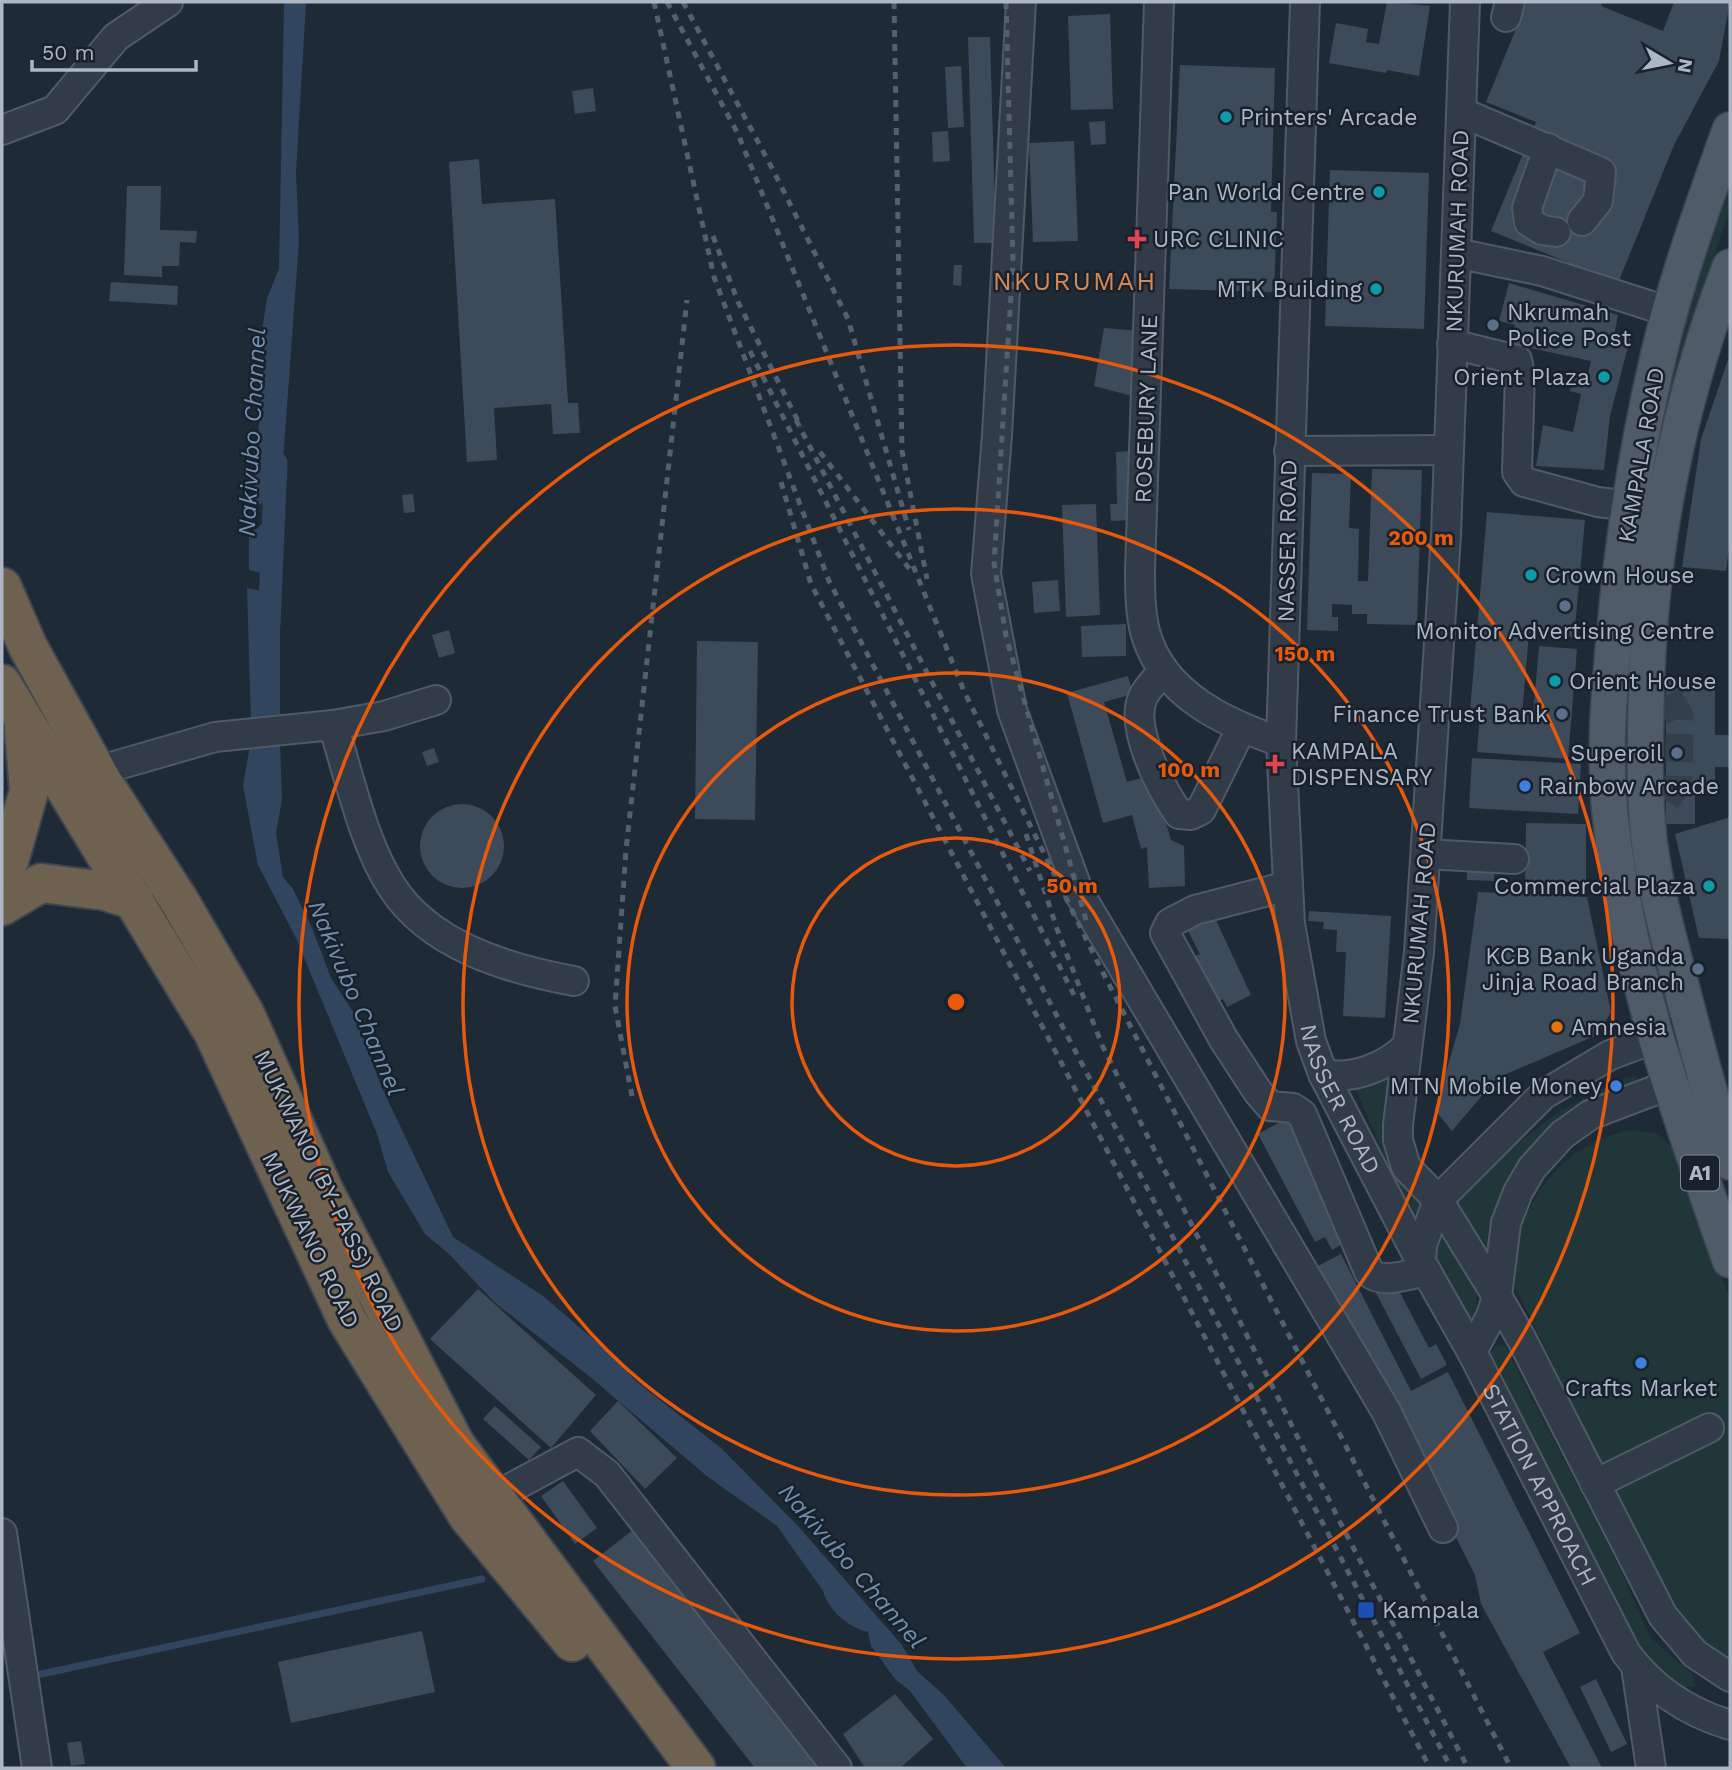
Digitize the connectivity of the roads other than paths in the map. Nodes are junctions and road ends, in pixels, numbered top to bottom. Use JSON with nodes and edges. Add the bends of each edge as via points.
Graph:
{"nodes":[{"id":1,"x":169,"y":2,"type":"edge"},
{"id":2,"x":1021,"y":2,"type":"edge"},
{"id":3,"x":1159,"y":2,"type":"edge"},
{"id":4,"x":1305,"y":2,"type":"edge"},
{"id":5,"x":1465,"y":2,"type":"edge"},
{"id":6,"x":1461,"y":112,"type":"junction"},
{"id":7,"x":2,"y":130,"type":"edge"},
{"id":8,"x":1730,"y":130,"type":"edge"},
{"id":9,"x":1548,"y":148,"type":"junction"},
{"id":10,"x":1456,"y":253,"type":"junction"},
{"id":11,"x":1727,"y":285,"type":"edge"},
{"id":12,"x":1670,"y":312,"type":"junction"},
{"id":13,"x":1452,"y":344,"type":"junction"},
{"id":14,"x":1449,"y":450,"type":"junction"},
{"id":15,"x":1289,"y":451,"type":"junction"},
{"id":16,"x":1631,"y":506,"type":"junction"},
{"id":17,"x":2,"y":587,"type":"edge"},
{"id":18,"x":1163,"y":671,"type":"junction"},
{"id":19,"x":2,"y":684,"type":"edge"},
{"id":20,"x":436,"y":700,"type":"dead end"},
{"id":21,"x":24,"y":725,"type":"junction"},
{"id":22,"x":333,"y":725,"type":"junction"},
{"id":23,"x":1241,"y":729,"type":"junction"},
{"id":24,"x":1281,"y":742,"type":"junction"},
{"id":25,"x":97,"y":771,"type":"junction"},
{"id":26,"x":1426,"y":854,"type":"junction"},
{"id":27,"x":1514,"y":859,"type":"dead end"},
{"id":28,"x":2,"y":869,"type":"edge"},
{"id":29,"x":1287,"y":886,"type":"junction"},
{"id":30,"x":134,"y":900,"type":"junction"},
{"id":31,"x":2,"y":906,"type":"edge"},
{"id":32,"x":574,"y":981,"type":"dead end"},
{"id":33,"x":1691,"y":1025,"type":"junction"},
{"id":34,"x":1654,"y":1038,"type":"junction"},
{"id":35,"x":1407,"y":1046,"type":"junction"},
{"id":36,"x":1703,"y":1073,"type":"junction"},
{"id":37,"x":1323,"y":1074,"type":"junction"},
{"id":38,"x":1669,"y":1086,"type":"junction"},
{"id":39,"x":1730,"y":1162,"type":"edge"},
{"id":40,"x":1438,"y":1199,"type":"junction"},
{"id":41,"x":1730,"y":1260,"type":"edge"},
{"id":42,"x":1423,"y":1266,"type":"junction"},
{"id":43,"x":1497,"y":1296,"type":"junction"},
{"id":44,"x":1472,"y":1352,"type":"junction"},
{"id":45,"x":1709,"y":1428,"type":"dead end"},
{"id":46,"x":1595,"y":1484,"type":"junction"},
{"id":47,"x":494,"y":1497,"type":"junction"},
{"id":48,"x":1443,"y":1528,"type":"dead end"},
{"id":49,"x":2,"y":1532,"type":"edge"},
{"id":50,"x":1636,"y":1667,"type":"junction"},
{"id":51,"x":1730,"y":1677,"type":"edge"},
{"id":52,"x":1730,"y":1725,"type":"edge"},
{"id":53,"x":690,"y":1759,"type":"edge"},
{"id":54,"x":37,"y":1768,"type":"edge"},
{"id":55,"x":837,"y":1768,"type":"edge"},
{"id":56,"x":1651,"y":1768,"type":"edge"}],
"edges":[{"from":1,"to":7,"type":"street","via":[[116,37],[55,110]]},
{"from":2,"to":48,"type":"street","via":[[986,574],[1012,710],[1079,893],[1386,1411]]},
{"from":3,"to":18,"type":"street","name":"ROSEBURY LANE","via":[[1140,570],[1145,633]]},
{"from":4,"to":15,"type":"street","name":"NASSER ROAD"},
{"from":5,"to":6,"type":"street","name":"NKURUMAH ROAD"},
{"from":6,"to":9,"type":"street"},
{"from":6,"to":10,"type":"street","name":"NKURUMAH ROAD"},
{"from":8,"to":12,"type":"main road","name":"KAMPALA ROAD"},
{"from":9,"to":9,"type":"street","via":[[1527,208],[1530,222],[1542,230],[1569,227],[1598,201],[1601,172]]},
{"from":10,"to":12,"type":"street","via":[[1542,271]]},
{"from":10,"to":13,"type":"street","name":"NKURUMAH ROAD"},
{"from":11,"to":33,"type":"main road","name":"KAMPALA ROAD","via":[[1696,363],[1676,435],[1652,595],[1657,892]]},
{"from":12,"to":16,"type":"main road","name":"KAMPALA ROAD"},
{"from":13,"to":14,"type":"street","name":"NKURUMAH ROAD"},
{"from":13,"to":16,"type":"street","via":[[1517,360],[1517,472],[1524,482]]},
{"from":14,"to":15,"type":"street"},
{"from":14,"to":26,"type":"street","name":"NKURUMAH ROAD"},
{"from":15,"to":24,"type":"street","name":"NASSER ROAD"},
{"from":16,"to":34,"type":"main road","name":"KAMPALA ROAD","via":[[1608,699],[1609,806],[1626,914]]},
{"from":17,"to":25,"type":"highway","name":"MUKWANO (BY-PASS) ROAD","via":[[28,647]]},
{"from":18,"to":23,"type":"street","name":"ROSEBURY LANE","via":[[1207,709]]},
{"from":18,"to":23,"type":"street","via":[[1142,699],[1138,717],[1143,740],[1179,814],[1201,810]]},
{"from":19,"to":21,"type":"highway","name":"MUKWANO ROAD"},
{"from":20,"to":22,"type":"street"},
{"from":21,"to":28,"type":"highway","via":[[29,791],[9,861]]},
{"from":21,"to":30,"type":"highway","name":"MUKWANO ROAD"},
{"from":22,"to":25,"type":"street","via":[[215,737]]},
{"from":22,"to":32,"type":"street","via":[[376,854],[391,886],[414,914],[458,945],[510,966]]},
{"from":23,"to":24,"type":"street","name":"ROSEBURY LANE"},
{"from":24,"to":29,"type":"street","name":"NASSER ROAD"},
{"from":25,"to":47,"type":"highway","name":"MUKWANO (BY-PASS) ROAD","via":[[244,1014],[349,1239],[455,1444]]},
{"from":26,"to":27,"type":"street"},
{"from":26,"to":35,"type":"street","name":"NKURUMAH ROAD"},
{"from":29,"to":37,"type":"street","name":"NASSER ROAD","via":[[1302,999]]},
{"from":29,"to":42,"type":"street","via":[[1195,910],[1170,923],[1165,933],[1258,1092],[1270,1106],[1293,1108],[1302,1114],[1369,1272],[1387,1279]]},
{"from":30,"to":31,"type":"highway","via":[[105,891],[41,883]]},
{"from":30,"to":53,"type":"highway","name":"MUKWANO ROAD","via":[[213,1032],[347,1320],[468,1516],[600,1675]]},
{"from":33,"to":34,"type":"street"},
{"from":33,"to":36,"type":"main road","name":"KAMPALA ROAD"},
{"from":34,"to":38,"type":"main road","name":"KAMPALA ROAD"},
{"from":34,"to":40,"type":"street","via":[[1610,1055],[1552,1088],[1518,1116]]},
{"from":35,"to":37,"type":"street","via":[[1387,1062],[1360,1072]]},
{"from":35,"to":40,"type":"street","name":"NKURUMAH ROAD","via":[[1398,1125],[1400,1148],[1413,1177]]},
{"from":36,"to":38,"type":"street"},
{"from":36,"to":39,"type":"main road","number":"A1"},
{"from":37,"to":42,"type":"street","name":"NASSER ROAD"},
{"from":38,"to":41,"type":"main road","number":"A1"},
{"from":38,"to":43,"type":"street","via":[[1590,1115],[1545,1151],[1518,1192],[1506,1223]]},
{"from":40,"to":42,"type":"street","via":[[1426,1230]]},
{"from":40,"to":43,"type":"street"},
{"from":42,"to":44,"type":"street","name":"STATION APPROACH"},
{"from":43,"to":44,"type":"street"},
{"from":43,"to":46,"type":"street"},
{"from":44,"to":50,"type":"street","name":"STATION APPROACH","via":[[1604,1615]]},
{"from":45,"to":46,"type":"street"},
{"from":46,"to":51,"type":"street","via":[[1671,1628],[1695,1654]]},
{"from":47,"to":53,"type":"highway","name":"MUKWANO (BY-PASS) ROAD"},
{"from":47,"to":55,"type":"street","via":[[578,1452],[607,1474]]},
{"from":49,"to":54,"type":"street"},
{"from":50,"to":52,"type":"street","name":"STATION APPROACH","via":[[1686,1707]]},
{"from":50,"to":56,"type":"street"}]}
